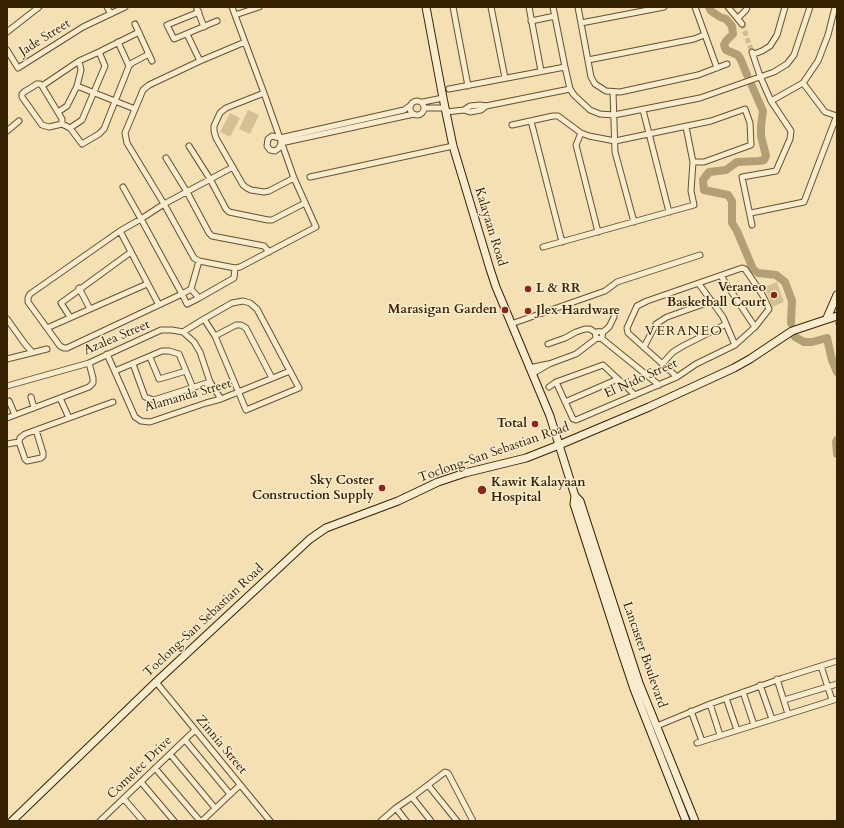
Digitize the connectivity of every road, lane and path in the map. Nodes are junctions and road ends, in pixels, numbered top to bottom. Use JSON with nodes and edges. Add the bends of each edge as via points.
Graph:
{"nodes":[{"id":1,"x":39,"y":7,"type":"edge"},
{"id":2,"x":107,"y":7,"type":"edge"},
{"id":3,"x":125,"y":7,"type":"edge"},
{"id":4,"x":232,"y":7,"type":"edge"},
{"id":5,"x":257,"y":7,"type":"edge"},
{"id":6,"x":426,"y":7,"type":"edge"},
{"id":7,"x":453,"y":7,"type":"edge"},
{"id":8,"x":492,"y":7,"type":"edge"},
{"id":9,"x":529,"y":7,"type":"edge"},
{"id":10,"x":553,"y":7,"type":"edge"},
{"id":11,"x":578,"y":7,"type":"edge"},
{"id":12,"x":664,"y":7,"type":"edge"},
{"id":13,"x":695,"y":7,"type":"edge"},
{"id":14,"x":728,"y":7,"type":"edge"},
{"id":15,"x":747,"y":7,"type":"edge"},
{"id":16,"x":785,"y":7,"type":"edge"},
{"id":17,"x":810,"y":7,"type":"edge"},
{"id":18,"x":835,"y":7,"type":"edge"},
{"id":19,"x":111,"y":14,"type":"junction"},
{"id":20,"x":234,"y":15,"type":"junction"},
{"id":21,"x":555,"y":16,"type":"junction"},
{"id":22,"x":738,"y":18,"type":"junction"},
{"id":23,"x":217,"y":21,"type":"dead end"},
{"id":24,"x":531,"y":21,"type":"junction"},
{"id":25,"x":581,"y":23,"type":"junction"},
{"id":26,"x":135,"y":24,"type":"dead end"},
{"id":27,"x":742,"y":24,"type":"tunnel mouth"},
{"id":28,"x":204,"y":26,"type":"junction"},
{"id":29,"x":7,"y":32,"type":"edge"},
{"id":30,"x":138,"y":32,"type":"junction"},
{"id":31,"x":187,"y":34,"type":"junction"},
{"id":32,"x":704,"y":35,"type":"junction"},
{"id":33,"x":118,"y":42,"type":"junction"},
{"id":34,"x":245,"y":42,"type":"junction"},
{"id":35,"x":7,"y":50,"type":"edge"},
{"id":36,"x":99,"y":52,"type":"junction"},
{"id":37,"x":149,"y":54,"type":"junction"},
{"id":38,"x":79,"y":60,"type":"junction"},
{"id":39,"x":588,"y":60,"type":"junction"},
{"id":40,"x":152,"y":61,"type":"dead end"},
{"id":41,"x":200,"y":61,"type":"junction"},
{"id":42,"x":727,"y":64,"type":"dead end"},
{"id":43,"x":129,"y":66,"type":"junction"},
{"id":44,"x":565,"y":67,"type":"junction"},
{"id":45,"x":717,"y":68,"type":"junction"},
{"id":46,"x":541,"y":72,"type":"junction"},
{"id":47,"x":760,"y":76,"type":"junction"},
{"id":48,"x":505,"y":78,"type":"junction"},
{"id":49,"x":803,"y":84,"type":"junction"},
{"id":50,"x":42,"y":86,"type":"junction"},
{"id":51,"x":76,"y":86,"type":"junction"},
{"id":52,"x":468,"y":86,"type":"junction"},
{"id":53,"x":449,"y":89,"type":"dead end"},
{"id":54,"x":570,"y":89,"type":"junction"},
{"id":55,"x":613,"y":92,"type":"junction"},
{"id":56,"x":94,"y":93,"type":"junction"},
{"id":57,"x":264,"y":93,"type":"junction"},
{"id":58,"x":443,"y":98,"type":"junction"},
{"id":59,"x":115,"y":100,"type":"junction"},
{"id":60,"x":771,"y":101,"type":"junction"},
{"id":61,"x":422,"y":102,"type":"junction"},
{"id":62,"x":411,"y":105,"type":"junction"},
{"id":63,"x":425,"y":108,"type":"junction"},
{"id":64,"x":135,"y":109,"type":"junction"},
{"id":65,"x":445,"y":110,"type":"junction"},
{"id":66,"x":643,"y":110,"type":"junction"},
{"id":67,"x":58,"y":112,"type":"junction"},
{"id":68,"x":414,"y":114,"type":"junction"},
{"id":69,"x":614,"y":115,"type":"junction"},
{"id":70,"x":837,"y":116,"type":"edge"},
{"id":71,"x":19,"y":121,"type":"dead end"},
{"id":72,"x":531,"y":121,"type":"junction"},
{"id":73,"x":62,"y":124,"type":"junction"},
{"id":74,"x":512,"y":125,"type":"dead end"},
{"id":75,"x":686,"y":127,"type":"junction"},
{"id":76,"x":70,"y":128,"type":"junction"},
{"id":77,"x":7,"y":131,"type":"edge"},
{"id":78,"x":581,"y":132,"type":"junction"},
{"id":79,"x":649,"y":134,"type":"junction"},
{"id":80,"x":281,"y":140,"type":"junction"},
{"id":81,"x":615,"y":141,"type":"junction"},
{"id":82,"x":190,"y":146,"type":"dead end"},
{"id":83,"x":453,"y":146,"type":"junction"},
{"id":84,"x":166,"y":158,"type":"dead end"},
{"id":85,"x":693,"y":162,"type":"junction"},
{"id":86,"x":233,"y":167,"type":"junction"},
{"id":87,"x":310,"y":177,"type":"dead end"},
{"id":88,"x":294,"y":178,"type":"junction"},
{"id":89,"x":210,"y":179,"type":"junction"},
{"id":90,"x":123,"y":187,"type":"dead end"},
{"id":91,"x":187,"y":192,"type":"junction"},
{"id":92,"x":305,"y":203,"type":"junction"},
{"id":93,"x":164,"y":204,"type":"junction"},
{"id":94,"x":669,"y":212,"type":"junction"},
{"id":95,"x":751,"y":213,"type":"junction"},
{"id":96,"x":141,"y":219,"type":"junction"},
{"id":97,"x":634,"y":222,"type":"junction"},
{"id":98,"x":752,"y":225,"type":"dead end"},
{"id":99,"x":120,"y":231,"type":"junction"},
{"id":100,"x":598,"y":232,"type":"junction"},
{"id":101,"x":562,"y":242,"type":"junction"},
{"id":102,"x":543,"y":247,"type":"dead end"},
{"id":103,"x":131,"y":252,"type":"junction"},
{"id":104,"x":269,"y":252,"type":"junction"},
{"id":105,"x":700,"y":255,"type":"dead end"},
{"id":106,"x":199,"y":261,"type":"junction"},
{"id":107,"x":235,"y":268,"type":"junction"},
{"id":108,"x":721,"y":276,"type":"junction"},
{"id":109,"x":147,"y":284,"type":"junction"},
{"id":110,"x":699,"y":284,"type":"junction"},
{"id":111,"x":79,"y":288,"type":"junction"},
{"id":112,"x":191,"y":289,"type":"junction"},
{"id":113,"x":182,"y":294,"type":"junction"},
{"id":114,"x":837,"y":295,"type":"edge"},
{"id":115,"x":198,"y":298,"type":"junction"},
{"id":116,"x":712,"y":301,"type":"junction"},
{"id":117,"x":159,"y":305,"type":"junction"},
{"id":118,"x":90,"y":308,"type":"junction"},
{"id":119,"x":837,"y":316,"type":"edge"},
{"id":120,"x":614,"y":317,"type":"dead end"},
{"id":121,"x":70,"y":318,"type":"junction"},
{"id":122,"x":828,"y":318,"type":"junction"},
{"id":123,"x":7,"y":319,"type":"edge"},
{"id":124,"x":204,"y":319,"type":"junction"},
{"id":125,"x":511,"y":324,"type":"junction"},
{"id":126,"x":726,"y":324,"type":"junction"},
{"id":127,"x":755,"y":327,"type":"junction"},
{"id":128,"x":47,"y":328,"type":"junction"},
{"id":129,"x":183,"y":332,"type":"junction"},
{"id":130,"x":599,"y":335,"type":"junction"},
{"id":131,"x":215,"y":336,"type":"junction"},
{"id":132,"x":548,"y":344,"type":"dead end"},
{"id":133,"x":735,"y":345,"type":"junction"},
{"id":134,"x":644,"y":347,"type":"junction"},
{"id":135,"x":47,"y":349,"type":"dead end"},
{"id":136,"x":32,"y":352,"type":"junction"},
{"id":137,"x":108,"y":354,"type":"junction"},
{"id":138,"x":150,"y":357,"type":"junction"},
{"id":139,"x":7,"y":359,"type":"edge"},
{"id":140,"x":89,"y":362,"type":"junction"},
{"id":141,"x":133,"y":364,"type":"junction"},
{"id":142,"x":662,"y":364,"type":"junction"},
{"id":143,"x":115,"y":370,"type":"junction"},
{"id":144,"x":186,"y":371,"type":"junction"},
{"id":145,"x":290,"y":371,"type":"junction"},
{"id":146,"x":531,"y":371,"type":"junction"},
{"id":147,"x":677,"y":377,"type":"junction"},
{"id":148,"x":272,"y":378,"type":"junction"},
{"id":149,"x":618,"y":379,"type":"junction"},
{"id":150,"x":210,"y":382,"type":"junction"},
{"id":151,"x":556,"y":382,"type":"junction"},
{"id":152,"x":659,"y":385,"type":"junction"},
{"id":153,"x":7,"y":386,"type":"edge"},
{"id":154,"x":549,"y":387,"type":"dead end"},
{"id":155,"x":193,"y":388,"type":"junction"},
{"id":156,"x":239,"y":393,"type":"junction"},
{"id":157,"x":635,"y":395,"type":"junction"},
{"id":158,"x":31,"y":397,"type":"dead end"},
{"id":159,"x":60,"y":398,"type":"junction"},
{"id":160,"x":221,"y":399,"type":"junction"},
{"id":161,"x":9,"y":401,"type":"dead end"},
{"id":162,"x":113,"y":402,"type":"dead end"},
{"id":163,"x":565,"y":402,"type":"junction"},
{"id":164,"x":34,"y":408,"type":"junction"},
{"id":165,"x":14,"y":415,"type":"junction"},
{"id":166,"x":7,"y":418,"type":"edge"},
{"id":167,"x":69,"y":418,"type":"junction"},
{"id":168,"x":36,"y":430,"type":"junction"},
{"id":169,"x":19,"y":442,"type":"junction"},
{"id":170,"x":7,"y":444,"type":"edge"},
{"id":171,"x":559,"y":445,"type":"junction"},
{"id":172,"x":575,"y":496,"type":"junction"},
{"id":173,"x":837,"y":661,"type":"edge"},
{"id":174,"x":821,"y":666,"type":"junction"},
{"id":175,"x":777,"y":680,"type":"junction"},
{"id":176,"x":156,"y":682,"type":"junction"},
{"id":177,"x":837,"y":684,"type":"edge"},
{"id":178,"x":760,"y":685,"type":"junction"},
{"id":179,"x":827,"y":687,"type":"junction"},
{"id":180,"x":743,"y":692,"type":"junction"},
{"id":181,"x":726,"y":698,"type":"junction"},
{"id":182,"x":784,"y":700,"type":"junction"},
{"id":183,"x":835,"y":700,"type":"edge"},
{"id":184,"x":710,"y":704,"type":"junction"},
{"id":185,"x":691,"y":711,"type":"junction"},
{"id":186,"x":788,"y":714,"type":"junction"},
{"id":187,"x":772,"y":719,"type":"junction"},
{"id":188,"x":754,"y":725,"type":"junction"},
{"id":189,"x":657,"y":726,"type":"junction"},
{"id":190,"x":195,"y":730,"type":"junction"},
{"id":191,"x":737,"y":730,"type":"junction"},
{"id":192,"x":720,"y":735,"type":"junction"},
{"id":193,"x":185,"y":740,"type":"junction"},
{"id":194,"x":170,"y":754,"type":"junction"},
{"id":195,"x":155,"y":768,"type":"junction"},
{"id":196,"x":141,"y":782,"type":"junction"},
{"id":197,"x":428,"y":784,"type":"junction"},
{"id":198,"x":240,"y":785,"type":"junction"},
{"id":199,"x":679,"y":791,"type":"junction"},
{"id":200,"x":230,"y":794,"type":"junction"},
{"id":201,"x":412,"y":797,"type":"junction"},
{"id":202,"x":124,"y":799,"type":"junction"},
{"id":203,"x":215,"y":808,"type":"junction"},
{"id":204,"x":396,"y":808,"type":"junction"},
{"id":205,"x":139,"y":820,"type":"edge"},
{"id":206,"x":12,"y":821,"type":"edge"},
{"id":207,"x":100,"y":821,"type":"edge"},
{"id":208,"x":174,"y":821,"type":"edge"},
{"id":209,"x":201,"y":821,"type":"edge"},
{"id":210,"x":270,"y":821,"type":"edge"},
{"id":211,"x":381,"y":821,"type":"edge"},
{"id":212,"x":406,"y":821,"type":"edge"},
{"id":213,"x":431,"y":821,"type":"edge"},
{"id":214,"x":457,"y":821,"type":"edge"},
{"id":215,"x":473,"y":821,"type":"edge"},
{"id":216,"x":686,"y":821,"type":"edge"},
{"id":217,"x":695,"y":821,"type":"edge"}],
"edges":[{"from":1,"to":29,"type":"street"},
{"from":2,"to":19,"type":"street"},
{"from":3,"to":19,"type":"street","name":"Jade Street"},
{"from":4,"to":20,"type":"street"},
{"from":5,"to":20,"type":"street"},
{"from":6,"to":58,"type":"main road","name":"Kalayaan Road"},
{"from":7,"to":52,"type":"street"},
{"from":8,"to":48,"type":"street"},
{"from":9,"to":24,"type":"street"},
{"from":10,"to":21,"type":"street"},
{"from":11,"to":25,"type":"street"},
{"from":12,"to":25,"type":"street"},
{"from":13,"to":32,"type":"street"},
{"from":14,"to":22,"type":"street"},
{"from":15,"to":22,"type":"street"},
{"from":16,"to":47,"type":"street","via":[[777,35],[770,46],[753,53]]},
{"from":17,"to":47,"type":"street","via":[[794,55],[788,64]]},
{"from":18,"to":49,"type":"street","via":[[818,61]]},
{"from":19,"to":35,"type":"street","name":"Jade Street","via":[[83,27],[18,68]]},
{"from":20,"to":34,"type":"street"},
{"from":21,"to":24,"type":"street"},
{"from":21,"to":44,"type":"street"},
{"from":22,"to":27,"type":"street"},
{"from":23,"to":28,"type":"street"},
{"from":24,"to":46,"type":"street"},
{"from":25,"to":39,"type":"street"},
{"from":26,"to":30,"type":"street"},
{"from":28,"to":31,"type":"street"},
{"from":28,"to":31,"type":"street","via":[[198,11],[167,25],[174,39]]},
{"from":30,"to":33,"type":"street"},
{"from":30,"to":37,"type":"street"},
{"from":31,"to":41,"type":"street"},
{"from":32,"to":39,"type":"street"},
{"from":32,"to":45,"type":"street"},
{"from":33,"to":36,"type":"street"},
{"from":33,"to":43,"type":"street"},
{"from":34,"to":41,"type":"street"},
{"from":34,"to":57,"type":"street"},
{"from":36,"to":38,"type":"street"},
{"from":36,"to":56,"type":"street","via":[[105,66]]},
{"from":37,"to":40,"type":"street"},
{"from":37,"to":43,"type":"street"},
{"from":38,"to":50,"type":"street"},
{"from":38,"to":51,"type":"street","via":[[81,70]]},
{"from":39,"to":55,"type":"street","via":[[595,84],[606,92]]},
{"from":41,"to":64,"type":"street","via":[[150,85],[144,90]]},
{"from":42,"to":45,"type":"street"},
{"from":43,"to":59,"type":"street"},
{"from":44,"to":46,"type":"street"},
{"from":44,"to":54,"type":"street"},
{"from":45,"to":55,"type":"street","via":[[698,75]]},
{"from":46,"to":48,"type":"street"},
{"from":47,"to":60,"type":"street"},
{"from":47,"to":66,"type":"street","via":[[700,98]]},
{"from":48,"to":52,"type":"street"},
{"from":49,"to":60,"type":"street"},
{"from":49,"to":70,"type":"street","via":[[825,112]]},
{"from":50,"to":67,"type":"street"},
{"from":50,"to":73,"type":"street","via":[[37,84],[24,92],[22,97],[42,126]]},
{"from":51,"to":56,"type":"street"},
{"from":51,"to":67,"type":"street","via":[[67,106]]},
{"from":52,"to":53,"type":"street"},
{"from":54,"to":65,"type":"street","via":[[486,106],[470,106],[464,110]]},
{"from":54,"to":69,"type":"street","via":[[590,110]]},
{"from":55,"to":69,"type":"street"},
{"from":56,"to":59,"type":"street"},
{"from":56,"to":76,"type":"street","via":[[82,120]]},
{"from":57,"to":80,"type":"street"},
{"from":57,"to":86,"type":"street","via":[[226,108],[220,113],[214,126],[216,138]]},
{"from":58,"to":61,"type":"street"},
{"from":58,"to":65,"type":"main road","name":"Kalayaan Road"},
{"from":59,"to":64,"type":"street"},
{"from":59,"to":76,"type":"street","via":[[104,129],[99,134],[82,144]]},
{"from":60,"to":95,"type":"street","via":[[791,130],[790,139],[776,171],[742,177]]},
{"from":61,"to":62,"type":"street","via":[[416,100]]},
{"from":61,"to":63,"type":"street"},
{"from":62,"to":68,"type":"street"},
{"from":62,"to":80,"type":"street","via":[[404,110]]},
{"from":63,"to":65,"type":"street"},
{"from":63,"to":68,"type":"street","via":[[421,114]]},
{"from":64,"to":93,"type":"street","via":[[125,133],[127,143]]},
{"from":65,"to":83,"type":"main road","name":"Kalayaan Road"},
{"from":66,"to":69,"type":"street"},
{"from":66,"to":79,"type":"street"},
{"from":67,"to":73,"type":"street"},
{"from":68,"to":80,"type":"street"},
{"from":69,"to":81,"type":"street"},
{"from":70,"to":95,"type":"street","via":[[804,202]]},
{"from":71,"to":77,"type":"street"},
{"from":72,"to":74,"type":"street"},
{"from":72,"to":78,"type":"street","via":[[558,116]]},
{"from":72,"to":101,"type":"street"},
{"from":73,"to":76,"type":"street"},
{"from":75,"to":79,"type":"street"},
{"from":75,"to":85,"type":"street"},
{"from":75,"to":85,"type":"street","via":[[745,109],[750,124],[751,145],[704,162]]},
{"from":78,"to":81,"type":"street"},
{"from":78,"to":100,"type":"street","via":[[576,145]]},
{"from":79,"to":81,"type":"street"},
{"from":79,"to":94,"type":"street"},
{"from":80,"to":88,"type":"street"},
{"from":81,"to":97,"type":"street","via":[[615,152]]},
{"from":82,"to":89,"type":"street"},
{"from":83,"to":87,"type":"street"},
{"from":83,"to":125,"type":"main road","name":"Kalayaan Road","via":[[490,269]]},
{"from":84,"to":91,"type":"street"},
{"from":85,"to":94,"type":"street","via":[[691,191],[694,205]]},
{"from":86,"to":88,"type":"street","via":[[243,185],[251,190],[269,191]]},
{"from":86,"to":89,"type":"street"},
{"from":88,"to":92,"type":"street"},
{"from":89,"to":91,"type":"street"},
{"from":89,"to":92,"type":"street","via":[[226,209],[234,214],[272,220]]},
{"from":90,"to":96,"type":"street"},
{"from":91,"to":93,"type":"street"},
{"from":91,"to":104,"type":"street","via":[[212,236],[264,246]]},
{"from":92,"to":104,"type":"street","via":[[316,227]]},
{"from":93,"to":96,"type":"street"},
{"from":93,"to":106,"type":"street","via":[[191,255]]},
{"from":94,"to":97,"type":"street"},
{"from":95,"to":98,"type":"street"},
{"from":96,"to":99,"type":"street"},
{"from":96,"to":113,"type":"street"},
{"from":97,"to":100,"type":"street"},
{"from":99,"to":103,"type":"street"},
{"from":99,"to":128,"type":"street","via":[[30,294],[28,302]]},
{"from":100,"to":101,"type":"street"},
{"from":101,"to":102,"type":"street"},
{"from":103,"to":109,"type":"street"},
{"from":103,"to":111,"type":"street"},
{"from":104,"to":107,"type":"street"},
{"from":105,"to":125,"type":"street","via":[[616,282],[605,291]]},
{"from":106,"to":107,"type":"street"},
{"from":106,"to":112,"type":"street"},
{"from":107,"to":115,"type":"street","via":[[234,278]]},
{"from":108,"to":110,"type":"street"},
{"from":108,"to":127,"type":"street"},
{"from":108,"to":127,"type":"street","name":"El Nido Street","via":[[744,268],[762,294],[769,309]]},
{"from":109,"to":117,"type":"street"},
{"from":109,"to":118,"type":"street"},
{"from":110,"to":116,"type":"street"},
{"from":110,"to":134,"type":"street","via":[[637,306],[627,328],[628,333]]},
{"from":111,"to":118,"type":"street"},
{"from":111,"to":121,"type":"street","via":[[60,304]]},
{"from":112,"to":113,"type":"street"},
{"from":112,"to":115,"type":"street"},
{"from":113,"to":115,"type":"street","via":[[187,304]]},
{"from":113,"to":117,"type":"street"},
{"from":114,"to":122,"type":"main road"},
{"from":116,"to":126,"type":"street"},
{"from":116,"to":134,"type":"street","via":[[667,317],[656,324]]},
{"from":117,"to":128,"type":"street","via":[[67,348],[60,346]]},
{"from":118,"to":121,"type":"street"},
{"from":119,"to":122,"type":"main road","name":"Toclong-San Sebastian Road"},
{"from":120,"to":130,"type":"street"},
{"from":121,"to":128,"type":"street"},
{"from":122,"to":171,"type":"main road","name":"Toclong-San Sebastian Road","via":[[792,331],[743,363],[699,385]]},
{"from":123,"to":136,"type":"street"},
{"from":124,"to":129,"type":"street"},
{"from":124,"to":131,"type":"street"},
{"from":124,"to":145,"type":"street","via":[[232,303],[250,302],[257,309]]},
{"from":125,"to":146,"type":"main road","name":"Kalayaan Road"},
{"from":126,"to":133,"type":"street"},
{"from":126,"to":142,"type":"street","via":[[673,352]]},
{"from":127,"to":133,"type":"street","name":"El Nido Street"},
{"from":129,"to":137,"type":"street","name":"Azalea Street","via":[[161,330]]},
{"from":129,"to":150,"type":"street","via":[[200,352]]},
{"from":130,"to":132,"type":"street","via":[[585,329]]},
{"from":130,"to":146,"type":"street","via":[[576,354]]},
{"from":130,"to":152,"type":"street"},
{"from":131,"to":148,"type":"street","via":[[236,325],[246,328]]},
{"from":131,"to":156,"type":"street"},
{"from":133,"to":147,"type":"street","name":"El Nido Street","via":[[696,364]]},
{"from":134,"to":142,"type":"street"},
{"from":135,"to":136,"type":"street"},
{"from":136,"to":139,"type":"street"},
{"from":137,"to":140,"type":"street","name":"Azalea Street"},
{"from":137,"to":143,"type":"street","name":"Alamanda Street"},
{"from":138,"to":141,"type":"street"},
{"from":138,"to":144,"type":"street","via":[[162,351],[179,354]]},
{"from":138,"to":144,"type":"street","via":[[159,379]]},
{"from":140,"to":153,"type":"street","name":"Azalea Street"},
{"from":140,"to":159,"type":"street","via":[[93,383]]},
{"from":141,"to":143,"type":"street"},
{"from":141,"to":155,"type":"street","via":[[145,397],[154,400]]},
{"from":142,"to":147,"type":"street"},
{"from":143,"to":160,"type":"street","name":"Alamanda Street","via":[[135,417],[141,420],[150,422]]},
{"from":144,"to":155,"type":"street"},
{"from":145,"to":148,"type":"street","name":"Alamanda Street"},
{"from":145,"to":156,"type":"street","via":[[299,388],[246,410]]},
{"from":146,"to":171,"type":"main road","name":"Kalayaan Road"},
{"from":147,"to":152,"type":"street","name":"El Nido Street"},
{"from":148,"to":156,"type":"street","name":"Alamanda Street"},
{"from":149,"to":151,"type":"street","via":[[603,364]]},
{"from":149,"to":157,"type":"street"},
{"from":149,"to":163,"type":"street"},
{"from":150,"to":155,"type":"street"},
{"from":150,"to":160,"type":"street"},
{"from":151,"to":154,"type":"street"},
{"from":151,"to":163,"type":"street"},
{"from":152,"to":157,"type":"street","name":"El Nido Street"},
{"from":156,"to":160,"type":"street","name":"Alamanda Street"},
{"from":157,"to":163,"type":"street","name":"El Nido Street","via":[[574,420]]},
{"from":158,"to":164,"type":"street"},
{"from":159,"to":164,"type":"street"},
{"from":159,"to":167,"type":"street"},
{"from":161,"to":165,"type":"street"},
{"from":162,"to":167,"type":"street"},
{"from":164,"to":165,"type":"street"},
{"from":165,"to":166,"type":"street"},
{"from":167,"to":168,"type":"street"},
{"from":168,"to":169,"type":"street","via":[[25,434]]},
{"from":168,"to":169,"type":"street","via":[[43,453],[41,458],[27,461]]},
{"from":169,"to":170,"type":"street"},
{"from":171,"to":172,"type":"main road","name":"Lancaster Boulevard"},
{"from":171,"to":176,"type":"main road","name":"Toclong-San Sebastian Road","via":[[526,458],[438,482],[398,501],[326,528],[310,539]]},
{"from":172,"to":189,"type":"main road","name":"Lancaster Boulevard","via":[[580,501],[639,683]]},
{"from":172,"to":199,"type":"main road","name":"Lancaster Boulevard","via":[[574,504],[634,689]]},
{"from":173,"to":174,"type":"street"},
{"from":174,"to":175,"type":"street"},
{"from":174,"to":179,"type":"street"},
{"from":175,"to":178,"type":"street"},
{"from":175,"to":182,"type":"street"},
{"from":176,"to":190,"type":"street","name":"Zinnia Street"},
{"from":176,"to":206,"type":"main road","name":"Toclong-San Sebastian Road"},
{"from":177,"to":179,"type":"street"},
{"from":178,"to":180,"type":"street"},
{"from":178,"to":187,"type":"street"},
{"from":179,"to":182,"type":"street"},
{"from":179,"to":183,"type":"street"},
{"from":180,"to":181,"type":"street"},
{"from":180,"to":188,"type":"street"},
{"from":181,"to":184,"type":"street"},
{"from":181,"to":191,"type":"street"},
{"from":182,"to":186,"type":"street"},
{"from":183,"to":186,"type":"street"},
{"from":184,"to":185,"type":"street"},
{"from":184,"to":192,"type":"street"},
{"from":185,"to":189,"type":"street"},
{"from":185,"to":192,"type":"street","via":[[699,742]]},
{"from":186,"to":187,"type":"street"},
{"from":187,"to":188,"type":"street"},
{"from":188,"to":191,"type":"street"},
{"from":189,"to":199,"type":"main road","name":"Lancaster Boulevard"},
{"from":190,"to":193,"type":"street","name":"Comelec Drive"},
{"from":190,"to":198,"type":"street","name":"Zinnia Street"},
{"from":191,"to":192,"type":"street"},
{"from":193,"to":194,"type":"street","name":"Comelec Drive"},
{"from":193,"to":200,"type":"street"},
{"from":194,"to":195,"type":"street","name":"Comelec Drive"},
{"from":194,"to":203,"type":"street"},
{"from":195,"to":196,"type":"street","name":"Comelec Drive"},
{"from":195,"to":209,"type":"street"},
{"from":196,"to":202,"type":"street","name":"Comelec Drive"},
{"from":196,"to":208,"type":"street"},
{"from":197,"to":201,"type":"street"},
{"from":197,"to":214,"type":"street"},
{"from":197,"to":215,"type":"street","via":[[445,772],[448,773]]},
{"from":198,"to":200,"type":"street"},
{"from":198,"to":210,"type":"street","name":"Zinnia Street"},
{"from":199,"to":216,"type":"main road","name":"Lancaster Boulevard"},
{"from":199,"to":217,"type":"main road","name":"Lancaster Boulevard"},
{"from":200,"to":203,"type":"street"},
{"from":201,"to":204,"type":"street"},
{"from":201,"to":213,"type":"street"},
{"from":202,"to":205,"type":"street"},
{"from":202,"to":207,"type":"street","name":"Comelec Drive"},
{"from":203,"to":209,"type":"street"},
{"from":204,"to":211,"type":"street"},
{"from":204,"to":212,"type":"street"}]}
